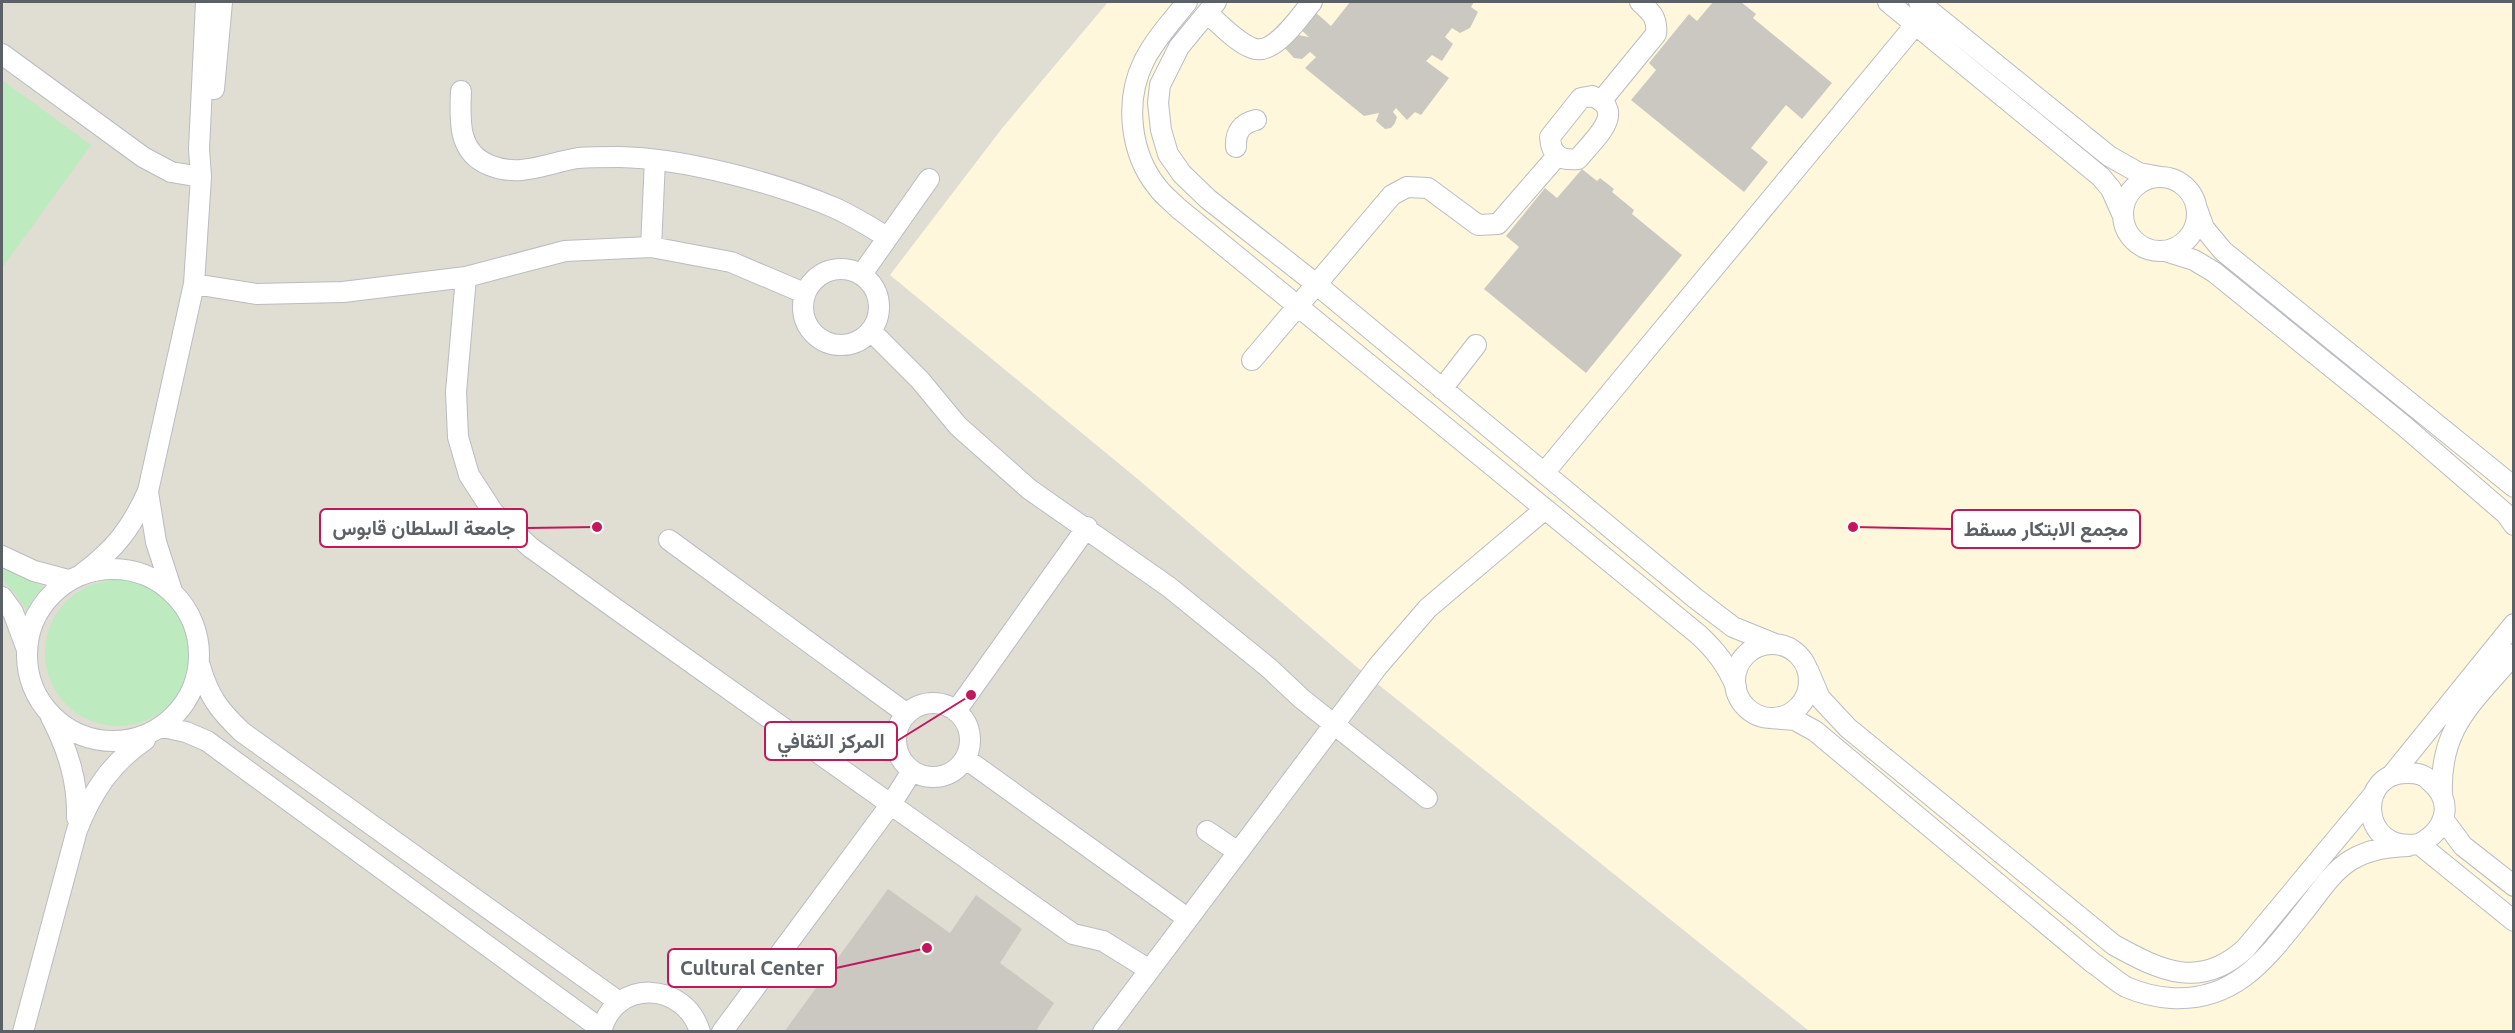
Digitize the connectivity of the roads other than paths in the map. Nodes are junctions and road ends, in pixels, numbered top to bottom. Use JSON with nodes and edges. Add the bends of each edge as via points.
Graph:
{"nodes":[{"id":1,"x":206,"y":2,"type":"edge"},
{"id":2,"x":222,"y":2,"type":"edge"},
{"id":3,"x":1187,"y":2,"type":"edge"},
{"id":4,"x":1312,"y":2,"type":"edge"},
{"id":5,"x":1640,"y":2,"type":"edge"},
{"id":6,"x":1888,"y":2,"type":"edge"},
{"id":7,"x":1918,"y":2,"type":"edge"},
{"id":8,"x":1211,"y":8,"type":"edge"},
{"id":9,"x":1916,"y":24,"type":"junction"},
{"id":10,"x":2,"y":54,"type":"edge"},
{"id":11,"x":460,"y":91,"type":"dead end"},
{"id":12,"x":1602,"y":100,"type":"junction"},
{"id":13,"x":1256,"y":120,"type":"dead end"},
{"id":14,"x":1236,"y":147,"type":"dead end"},
{"id":15,"x":1557,"y":156,"type":"junction"},
{"id":16,"x":655,"y":160,"type":"junction"},
{"id":17,"x":201,"y":177,"type":"junction"},
{"id":18,"x":2161,"y":177,"type":"junction"},
{"id":19,"x":929,"y":179,"type":"dead end"},
{"id":20,"x":2196,"y":206,"type":"junction"},
{"id":21,"x":2123,"y":216,"type":"junction"},
{"id":22,"x":887,"y":237,"type":"junction"},
{"id":23,"x":651,"y":247,"type":"junction"},
{"id":24,"x":2165,"y":251,"type":"junction"},
{"id":25,"x":862,"y":274,"type":"junction"},
{"id":26,"x":466,"y":277,"type":"junction"},
{"id":27,"x":194,"y":284,"type":"junction"},
{"id":28,"x":1316,"y":284,"type":"junction"},
{"id":29,"x":804,"y":293,"type":"junction"},
{"id":30,"x":1297,"y":306,"type":"junction"},
{"id":31,"x":871,"y":331,"type":"junction"},
{"id":32,"x":1476,"y":345,"type":"dead end"},
{"id":33,"x":1252,"y":360,"type":"dead end"},
{"id":34,"x":1442,"y":389,"type":"junction"},
{"id":35,"x":1544,"y":472,"type":"junction"},
{"id":36,"x":2514,"y":487,"type":"edge"},
{"id":37,"x":148,"y":492,"type":"junction"},
{"id":38,"x":1545,"y":509,"type":"junction"},
{"id":39,"x":2514,"y":525,"type":"edge"},
{"id":40,"x":1087,"y":527,"type":"junction"},
{"id":41,"x":669,"y":540,"type":"dead end"},
{"id":42,"x":2,"y":556,"type":"edge"},
{"id":43,"x":75,"y":577,"type":"junction"},
{"id":44,"x":172,"y":591,"type":"junction"},
{"id":45,"x":2,"y":597,"type":"edge"},
{"id":46,"x":2514,"y":624,"type":"edge"},
{"id":47,"x":1776,"y":644,"type":"junction"},
{"id":48,"x":26,"y":647,"type":"junction"},
{"id":49,"x":2514,"y":654,"type":"edge"},
{"id":50,"x":200,"y":666,"type":"junction"},
{"id":51,"x":1808,"y":670,"type":"junction"},
{"id":52,"x":1736,"y":687,"type":"junction"},
{"id":53,"x":956,"y":711,"type":"junction"},
{"id":54,"x":907,"y":714,"type":"junction"},
{"id":55,"x":51,"y":717,"type":"junction"},
{"id":56,"x":1770,"y":718,"type":"junction"},
{"id":57,"x":1334,"y":723,"type":"junction"},
{"id":58,"x":159,"y":730,"type":"junction"},
{"id":59,"x":278,"y":757,"type":"junction"},
{"id":60,"x":966,"y":759,"type":"junction"},
{"id":61,"x":912,"y":771,"type":"junction"},
{"id":62,"x":2391,"y":776,"type":"junction"},
{"id":63,"x":261,"y":781,"type":"junction"},
{"id":64,"x":2373,"y":794,"type":"junction"},
{"id":65,"x":2442,"y":796,"type":"junction"},
{"id":66,"x":1427,"y":798,"type":"dead end"},
{"id":67,"x":891,"y":804,"type":"junction"},
{"id":68,"x":2443,"y":819,"type":"junction"},
{"id":69,"x":77,"y":830,"type":"junction"},
{"id":70,"x":1207,"y":831,"type":"dead end"},
{"id":71,"x":2414,"y":845,"type":"junction"},
{"id":72,"x":1238,"y":852,"type":"junction"},
{"id":73,"x":438,"y":872,"type":"junction"},
{"id":74,"x":2514,"y":886,"type":"edge"},
{"id":75,"x":420,"y":897,"type":"junction"},
{"id":76,"x":1187,"y":918,"type":"junction"},
{"id":77,"x":2514,"y":921,"type":"edge"},
{"id":78,"x":508,"y":923,"type":"junction"},
{"id":79,"x":490,"y":948,"type":"junction"},
{"id":80,"x":1148,"y":969,"type":"junction"},
{"id":81,"x":619,"y":1002,"type":"junction"},
{"id":82,"x":601,"y":1030,"type":"edge"},
{"id":83,"x":23,"y":1032,"type":"edge"},
{"id":84,"x":700,"y":1032,"type":"edge"},
{"id":85,"x":722,"y":1032,"type":"edge"},
{"id":86,"x":1103,"y":1032,"type":"edge"}],
"edges":[{"from":1,"to":17,"type":"lane"},
{"from":2,"to":17,"type":"lane","via":[[208,150]]},
{"from":3,"to":30,"type":"lane","via":[[1143,63],[1133,101],[1132,125],[1137,148],[1153,181],[1171,201]]},
{"from":4,"to":8,"type":"lane","via":[[1276,43],[1264,49],[1250,48]]},
{"from":5,"to":12,"type":"lane","via":[[1654,15],[1656,34]]},
{"from":6,"to":9,"type":"lane"},
{"from":7,"to":18,"type":"lane","via":[[2109,156],[2139,173]]},
{"from":8,"to":28,"type":"lane","via":[[1179,47],[1160,85],[1161,130],[1168,154],[1208,199]]},
{"from":9,"to":21,"type":"lane","via":[[2100,177],[2111,189]]},
{"from":9,"to":35,"type":"lane"},
{"from":10,"to":17,"type":"lane","via":[[144,157],[171,172]]},
{"from":11,"to":16,"type":"lane","via":[[462,138],[473,154],[488,165],[516,171],[578,158]]},
{"from":12,"to":15,"type":"lane","via":[[1592,96],[1581,98],[1550,137]]},
{"from":12,"to":15,"type":"lane","via":[[1609,109],[1609,120],[1578,159],[1567,161]]},
{"from":13,"to":14,"type":"lane","via":[[1240,129]]},
{"from":15,"to":28,"type":"lane","via":[[1498,224],[1478,225],[1436,192],[1407,187],[1392,195]]},
{"from":16,"to":22,"type":"lane","via":[[754,181],[836,208]]},
{"from":16,"to":23,"type":"lane"},
{"from":17,"to":27,"type":"lane"},
{"from":18,"to":20,"type":"lane","via":[[2184,186]]},
{"from":18,"to":21,"type":"lane","via":[[2134,188],[2124,204]]},
{"from":19,"to":22,"type":"lane"},
{"from":20,"to":24,"type":"lane","via":[[2197,219],[2187,240]]},
{"from":20,"to":36,"type":"lane","via":[[2204,228],[2223,251]]},
{"from":21,"to":24,"type":"lane","via":[[2132,239],[2141,246]]},
{"from":22,"to":25,"type":"lane"},
{"from":23,"to":26,"type":"lane","via":[[565,251]]},
{"from":23,"to":29,"type":"lane","via":[[731,262]]},
{"from":24,"to":39,"type":"lane","via":[[2194,260],[2214,272],[2403,426]]},
{"from":25,"to":29,"type":"lane","via":[[836,268],[817,276]]},
{"from":25,"to":31,"type":"lane","via":[[872,283],[880,307]]},
{"from":26,"to":27,"type":"lane","via":[[332,292],[256,294]]},
{"from":26,"to":67,"type":"lane","via":[[457,380],[458,437],[469,475],[493,512],[530,547]]},
{"from":27,"to":37,"type":"lane"},
{"from":28,"to":30,"type":"lane"},
{"from":28,"to":34,"type":"lane"},
{"from":29,"to":31,"type":"lane","via":[[804,320],[821,340],[848,345]]},
{"from":30,"to":33,"type":"lane"},
{"from":30,"to":38,"type":"lane"},
{"from":31,"to":40,"type":"lane","via":[[966,434],[1029,489]]},
{"from":32,"to":34,"type":"lane"},
{"from":34,"to":35,"type":"lane"},
{"from":35,"to":47,"type":"lane","via":[[1733,627]]},
{"from":37,"to":43,"type":"lane","via":[[122,538],[104,558]]},
{"from":37,"to":44,"type":"lane","via":[[156,542]]},
{"from":38,"to":52,"type":"lane","via":[[1718,652]]},
{"from":38,"to":57,"type":"lane","via":[[1428,608]]},
{"from":40,"to":53,"type":"lane"},
{"from":40,"to":57,"type":"lane","via":[[1169,586]]},
{"from":41,"to":54,"type":"lane"},
{"from":42,"to":43,"type":"lane","via":[[34,571]]},
{"from":43,"to":44,"type":"lane","via":[[113,568],[144,574]]},
{"from":43,"to":48,"type":"lane","via":[[39,609]]},
{"from":44,"to":50,"type":"lane","via":[[189,612],[199,639]]},
{"from":45,"to":48,"type":"lane","via":[[13,612]]},
{"from":46,"to":62,"type":"lane"},
{"from":47,"to":51,"type":"lane","via":[[1794,651]]},
{"from":47,"to":52,"type":"lane","via":[[1758,646],[1748,653],[1740,663]]},
{"from":48,"to":55,"type":"lane","via":[[31,685]]},
{"from":49,"to":65,"type":"lane","via":[[2450,734],[2441,771]]},
{"from":50,"to":58,"type":"lane","via":[[194,690],[181,711]]},
{"from":50,"to":59,"type":"lane","via":[[208,692],[222,714]]},
{"from":51,"to":56,"type":"lane","via":[[1810,682],[1801,704],[1793,712]]},
{"from":51,"to":64,"type":"lane","via":[[1820,698],[1848,728],[2098,933],[2170,972],[2187,974],[2232,961]]},
{"from":52,"to":56,"type":"lane","via":[[1748,709]]},
{"from":53,"to":54,"type":"lane","via":[[936,703],[915,707]]},
{"from":53,"to":60,"type":"lane","via":[[970,733]]},
{"from":54,"to":61,"type":"lane","via":[[899,724],[897,750]]},
{"from":55,"to":58,"type":"lane","via":[[82,737],[119,743]]},
{"from":55,"to":69,"type":"lane","via":[[74,771]]},
{"from":56,"to":71,"type":"lane","via":[[1795,720],[1815,731],[2093,963],[2126,987],[2158,997],[2192,999],[2243,978],[2350,861],[2376,848]]},
{"from":57,"to":66,"type":"lane"},
{"from":57,"to":72,"type":"lane"},
{"from":58,"to":63,"type":"lane","via":[[186,732],[207,741]]},
{"from":58,"to":69,"type":"lane","via":[[106,773],[88,800]]},
{"from":59,"to":63,"type":"lane"},
{"from":59,"to":73,"type":"lane"},
{"from":60,"to":61,"type":"lane","via":[[942,777]]},
{"from":60,"to":76,"type":"lane"},
{"from":61,"to":67,"type":"lane"},
{"from":62,"to":64,"type":"lane"},
{"from":62,"to":65,"type":"lane","via":[[2402,772],[2421,775]]},
{"from":63,"to":75,"type":"lane"},
{"from":64,"to":71,"type":"lane","via":[[2372,819],[2377,830],[2385,839]]},
{"from":65,"to":68,"type":"lane"},
{"from":67,"to":80,"type":"lane","via":[[1073,934],[1102,941]]},
{"from":67,"to":85,"type":"lane"},
{"from":68,"to":71,"type":"lane","via":[[2430,839]]},
{"from":68,"to":74,"type":"lane","via":[[2463,846]]},
{"from":69,"to":83,"type":"lane"},
{"from":70,"to":72,"type":"lane"},
{"from":71,"to":77,"type":"lane"},
{"from":72,"to":76,"type":"lane"},
{"from":73,"to":75,"type":"lane"},
{"from":73,"to":78,"type":"lane"},
{"from":75,"to":79,"type":"lane"},
{"from":76,"to":80,"type":"lane"},
{"from":78,"to":79,"type":"lane"},
{"from":78,"to":81,"type":"lane"},
{"from":79,"to":82,"type":"lane"},
{"from":80,"to":86,"type":"lane"},
{"from":81,"to":82,"type":"lane"},
{"from":81,"to":84,"type":"lane","via":[[646,992],[663,993],[680,1001],[692,1013]]}]}
